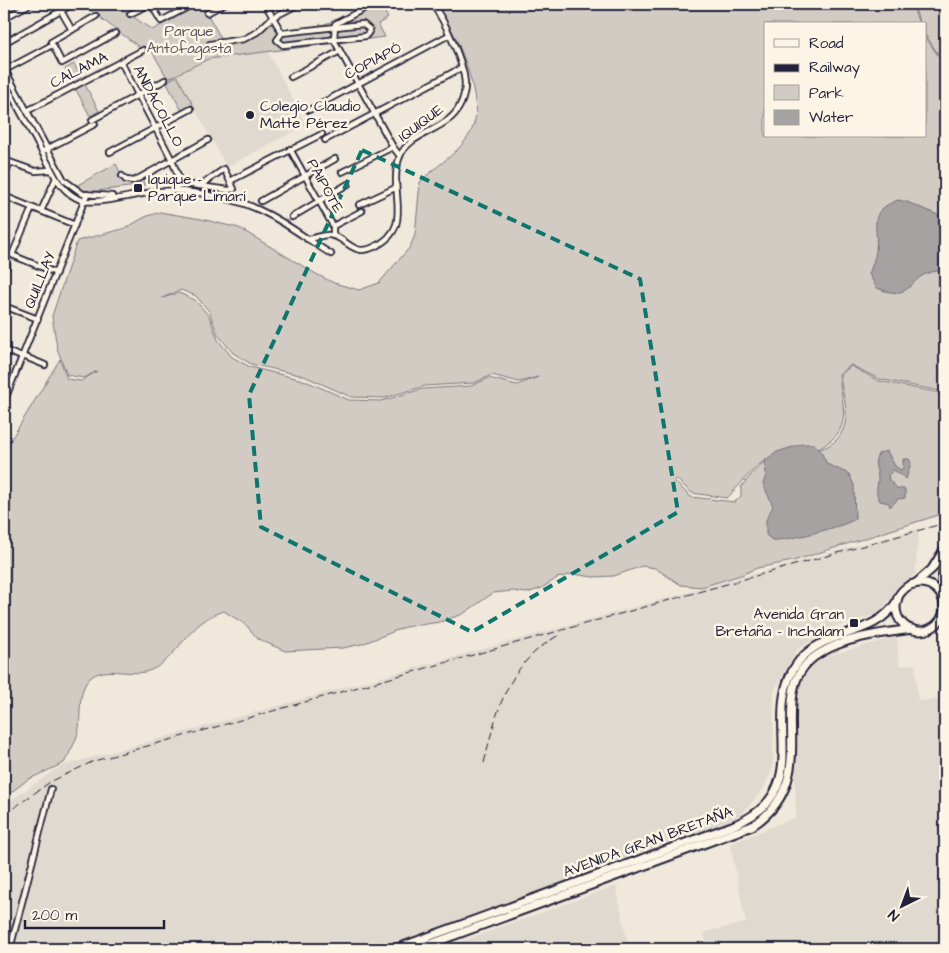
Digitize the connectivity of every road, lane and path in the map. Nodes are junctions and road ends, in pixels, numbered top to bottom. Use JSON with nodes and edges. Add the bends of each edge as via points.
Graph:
{"nodes":[{"id":1,"x":30,"y":4,"type":"edge"},
{"id":2,"x":73,"y":4,"type":"edge"},
{"id":3,"x":151,"y":4,"type":"edge"},
{"id":4,"x":224,"y":4,"type":"edge"},
{"id":5,"x":265,"y":4,"type":"edge"},
{"id":6,"x":299,"y":4,"type":"edge"},
{"id":7,"x":373,"y":4,"type":"edge"},
{"id":8,"x":432,"y":4,"type":"edge"},
{"id":9,"x":184,"y":10,"type":"dead end"},
{"id":10,"x":61,"y":11,"type":"junction"},
{"id":11,"x":207,"y":13,"type":"dead end"},
{"id":12,"x":130,"y":14,"type":"dead end"},
{"id":13,"x":96,"y":16,"type":"dead end"},
{"id":14,"x":4,"y":18,"type":"edge"},
{"id":15,"x":272,"y":18,"type":"junction"},
{"id":16,"x":334,"y":26,"type":"junction"},
{"id":17,"x":72,"y":30,"type":"junction"},
{"id":18,"x":116,"y":33,"type":"dead end"},
{"id":19,"x":282,"y":33,"type":"junction"},
{"id":20,"x":450,"y":35,"type":"junction"},
{"id":21,"x":334,"y":40,"type":"junction"},
{"id":22,"x":4,"y":43,"type":"edge"},
{"id":23,"x":52,"y":44,"type":"junction"},
{"id":24,"x":210,"y":44,"type":"dead end"},
{"id":25,"x":143,"y":50,"type":"dead end"},
{"id":26,"x":340,"y":51,"type":"junction"},
{"id":27,"x":121,"y":62,"type":"junction"},
{"id":28,"x":461,"y":68,"type":"junction"},
{"id":29,"x":4,"y":69,"type":"edge"},
{"id":30,"x":292,"y":78,"type":"dead end"},
{"id":31,"x":165,"y":80,"type":"dead end"},
{"id":32,"x":359,"y":83,"type":"junction"},
{"id":33,"x":5,"y":84,"type":"edge"},
{"id":34,"x":13,"y":85,"type":"junction"},
{"id":35,"x":138,"y":94,"type":"junction"},
{"id":36,"x":191,"y":109,"type":"dead end"},
{"id":37,"x":309,"y":110,"type":"dead end"},
{"id":38,"x":27,"y":111,"type":"junction"},
{"id":39,"x":375,"y":114,"type":"junction"},
{"id":40,"x":156,"y":128,"type":"junction"},
{"id":41,"x":322,"y":134,"type":"dead end"},
{"id":42,"x":208,"y":140,"type":"dead end"},
{"id":43,"x":325,"y":140,"type":"dead end"},
{"id":44,"x":393,"y":148,"type":"junction"},
{"id":45,"x":290,"y":149,"type":"junction"},
{"id":46,"x":45,"y":151,"type":"junction"},
{"id":47,"x":110,"y":152,"type":"dead end"},
{"id":48,"x":400,"y":156,"type":"junction"},
{"id":49,"x":335,"y":159,"type":"dead end"},
{"id":50,"x":4,"y":160,"type":"edge"},
{"id":51,"x":172,"y":160,"type":"junction"},
{"id":52,"x":10,"y":163,"type":"junction"},
{"id":53,"x":51,"y":170,"type":"junction"},
{"id":54,"x":342,"y":172,"type":"dead end"},
{"id":55,"x":122,"y":176,"type":"dead end"},
{"id":56,"x":305,"y":176,"type":"junction"},
{"id":57,"x":4,"y":177,"type":"edge"},
{"id":58,"x":56,"y":178,"type":"junction"},
{"id":59,"x":230,"y":181,"type":"junction"},
{"id":60,"x":178,"y":183,"type":"junction"},
{"id":61,"x":348,"y":184,"type":"dead end"},
{"id":62,"x":200,"y":186,"type":"junction"},
{"id":63,"x":395,"y":188,"type":"junction"},
{"id":64,"x":177,"y":191,"type":"junction"},
{"id":65,"x":87,"y":194,"type":"junction"},
{"id":66,"x":4,"y":196,"type":"edge"},
{"id":67,"x":126,"y":196,"type":"junction"},
{"id":68,"x":85,"y":201,"type":"junction"},
{"id":69,"x":261,"y":201,"type":"dead end"},
{"id":70,"x":319,"y":202,"type":"junction"},
{"id":71,"x":359,"y":205,"type":"dead end"},
{"id":72,"x":32,"y":208,"type":"junction"},
{"id":73,"x":41,"y":211,"type":"junction"},
{"id":74,"x":362,"y":211,"type":"dead end"},
{"id":75,"x":292,"y":217,"type":"dead end"},
{"id":76,"x":75,"y":225,"type":"junction"},
{"id":77,"x":332,"y":226,"type":"junction"},
{"id":78,"x":333,"y":236,"type":"junction"},
{"id":79,"x":305,"y":238,"type":"junction"},
{"id":80,"x":331,"y":254,"type":"dead end"},
{"id":81,"x":7,"y":265,"type":"dead end"},
{"id":82,"x":56,"y":273,"type":"junction"},
{"id":83,"x":4,"y":274,"type":"edge"},
{"id":84,"x":4,"y":306,"type":"edge"},
{"id":85,"x":38,"y":319,"type":"junction"},
{"id":86,"x":4,"y":350,"type":"edge"},
{"id":87,"x":22,"y":357,"type":"junction"},
{"id":88,"x":44,"y":365,"type":"dead end"},
{"id":89,"x":4,"y":402,"type":"edge"},
{"id":90,"x":945,"y":548,"type":"edge"},
{"id":91,"x":945,"y":565,"type":"edge"},
{"id":92,"x":914,"y":584,"type":"junction"},
{"id":93,"x":943,"y":599,"type":"junction"},
{"id":94,"x":897,"y":601,"type":"junction"},
{"id":95,"x":912,"y":629,"type":"junction"},
{"id":96,"x":51,"y":790,"type":"dead end"},
{"id":97,"x":10,"y":949,"type":"edge"},
{"id":98,"x":395,"y":949,"type":"edge"},
{"id":99,"x":417,"y":949,"type":"edge"}],
"edges":[{"from":1,"to":14,"type":"street"},
{"from":2,"to":10,"type":"street"},
{"from":3,"to":9,"type":"street","via":[[161,21]]},
{"from":3,"to":12,"type":"street"},
{"from":4,"to":11,"type":"street"},
{"from":5,"to":15,"type":"street"},
{"from":6,"to":15,"type":"street"},
{"from":7,"to":16,"type":"street"},
{"from":8,"to":20,"type":"street","name":"IQUIQUE"},
{"from":10,"to":17,"type":"street"},
{"from":10,"to":22,"type":"street"},
{"from":13,"to":17,"type":"street"},
{"from":15,"to":19,"type":"street"},
{"from":15,"to":24,"type":"street","via":[[244,39]]},
{"from":16,"to":19,"type":"street"},
{"from":16,"to":21,"type":"street"},
{"from":16,"to":21,"type":"street","via":[[364,24],[370,30],[366,36]]},
{"from":17,"to":23,"type":"street"},
{"from":18,"to":23,"type":"street","via":[[62,62]]},
{"from":19,"to":21,"type":"street","via":[[277,40],[283,45]]},
{"from":20,"to":28,"type":"street","name":"IQUIQUE"},
{"from":20,"to":32,"type":"street","name":"COPIAPÓ"},
{"from":21,"to":26,"type":"street"},
{"from":23,"to":29,"type":"street"},
{"from":25,"to":27,"type":"street","name":"CALAMA"},
{"from":26,"to":30,"type":"street"},
{"from":26,"to":32,"type":"street"},
{"from":27,"to":35,"type":"street","name":"ANDACOLLO"},
{"from":27,"to":38,"type":"street","name":"CALAMA"},
{"from":28,"to":39,"type":"street"},
{"from":28,"to":48,"type":"street","name":"IQUIQUE","via":[[464,90],[455,114],[415,140]]},
{"from":29,"to":34,"type":"street"},
{"from":31,"to":35,"type":"street"},
{"from":32,"to":37,"type":"street","name":"COPIAPÓ"},
{"from":32,"to":39,"type":"street"},
{"from":33,"to":34,"type":"street"},
{"from":33,"to":46,"type":"street"},
{"from":34,"to":38,"type":"street"},
{"from":35,"to":40,"type":"street","name":"ANDACOLLO"},
{"from":35,"to":46,"type":"street"},
{"from":36,"to":40,"type":"street"},
{"from":38,"to":46,"type":"street"},
{"from":39,"to":43,"type":"street"},
{"from":39,"to":44,"type":"street"},
{"from":40,"to":47,"type":"street"},
{"from":40,"to":51,"type":"street","name":"ANDACOLLO"},
{"from":41,"to":45,"type":"street"},
{"from":42,"to":51,"type":"street"},
{"from":44,"to":48,"type":"street"},
{"from":44,"to":54,"type":"street"},
{"from":45,"to":56,"type":"street","name":"PAIPOTE"},
{"from":45,"to":59,"type":"street"},
{"from":46,"to":53,"type":"street"},
{"from":46,"to":65,"type":"street","via":[[64,180],[76,191]]},
{"from":48,"to":63,"type":"street","name":"IQUIQUE"},
{"from":49,"to":56,"type":"street"},
{"from":50,"to":52,"type":"street"},
{"from":51,"to":55,"type":"street","via":[[134,181]]},
{"from":51,"to":60,"type":"street","name":"ANDACOLLO"},
{"from":52,"to":53,"type":"street","via":[[38,172]]},
{"from":52,"to":57,"type":"street"},
{"from":53,"to":58,"type":"street"},
{"from":56,"to":69,"type":"street"},
{"from":56,"to":70,"type":"street","name":"PAIPOTE"},
{"from":58,"to":68,"type":"street","via":[[69,193]]},
{"from":58,"to":73,"type":"street"},
{"from":59,"to":62,"type":"street","via":[[224,169]]},
{"from":59,"to":62,"type":"street","via":[[232,190]]},
{"from":60,"to":62,"type":"street"},
{"from":60,"to":64,"type":"street","name":"ANDACOLLO"},
{"from":61,"to":70,"type":"street"},
{"from":63,"to":71,"type":"street"},
{"from":63,"to":78,"type":"street","name":"IQUIQUE","via":[[398,217],[390,237],[374,248],[362,250]]},
{"from":64,"to":67,"type":"street"},
{"from":64,"to":79,"type":"street","via":[[248,204]]},
{"from":65,"to":67,"type":"street"},
{"from":65,"to":68,"type":"street","name":"QUILLAY"},
{"from":66,"to":72,"type":"street"},
{"from":67,"to":68,"type":"street"},
{"from":68,"to":76,"type":"street","name":"QUILLAY"},
{"from":70,"to":75,"type":"street"},
{"from":70,"to":77,"type":"street","name":"PAIPOTE"},
{"from":72,"to":73,"type":"street"},
{"from":72,"to":82,"type":"street","via":[[12,254]]},
{"from":73,"to":76,"type":"street"},
{"from":74,"to":77,"type":"street"},
{"from":76,"to":82,"type":"street","name":"QUILLAY"},
{"from":77,"to":78,"type":"street","name":"PAIPOTE"},
{"from":78,"to":79,"type":"street"},
{"from":79,"to":80,"type":"street"},
{"from":81,"to":83,"type":"street"},
{"from":82,"to":85,"type":"street","name":"QUILLAY"},
{"from":84,"to":85,"type":"street"},
{"from":85,"to":87,"type":"street","name":"QUILLAY"},
{"from":86,"to":87,"type":"street"},
{"from":87,"to":88,"type":"street"},
{"from":87,"to":89,"type":"street","name":"QUILLAY"},
{"from":90,"to":92,"type":"main road","via":[[932,568]]},
{"from":91,"to":93,"type":"main road"},
{"from":92,"to":93,"type":"main road","via":[[930,586]]},
{"from":92,"to":94,"type":"main road","via":[[905,589]]},
{"from":93,"to":95,"type":"main road","via":[[943,612],[937,624],[925,630]]},
{"from":94,"to":95,"type":"main road","via":[[899,618]]},
{"from":94,"to":98,"type":"main road","name":"AVENIDA GRAN BRETAÑA","via":[[879,622],[824,641],[796,666],[787,682],[783,700],[785,750],[782,773],[769,799],[752,815],[732,826]]},
{"from":95,"to":99,"type":"main road","name":"AVENIDA GRAN BRETAÑA","via":[[884,633],[831,648],[817,654],[806,665],[791,696],[792,759],[788,780],[776,804],[752,826]]},
{"from":96,"to":97,"type":"street"}]}
